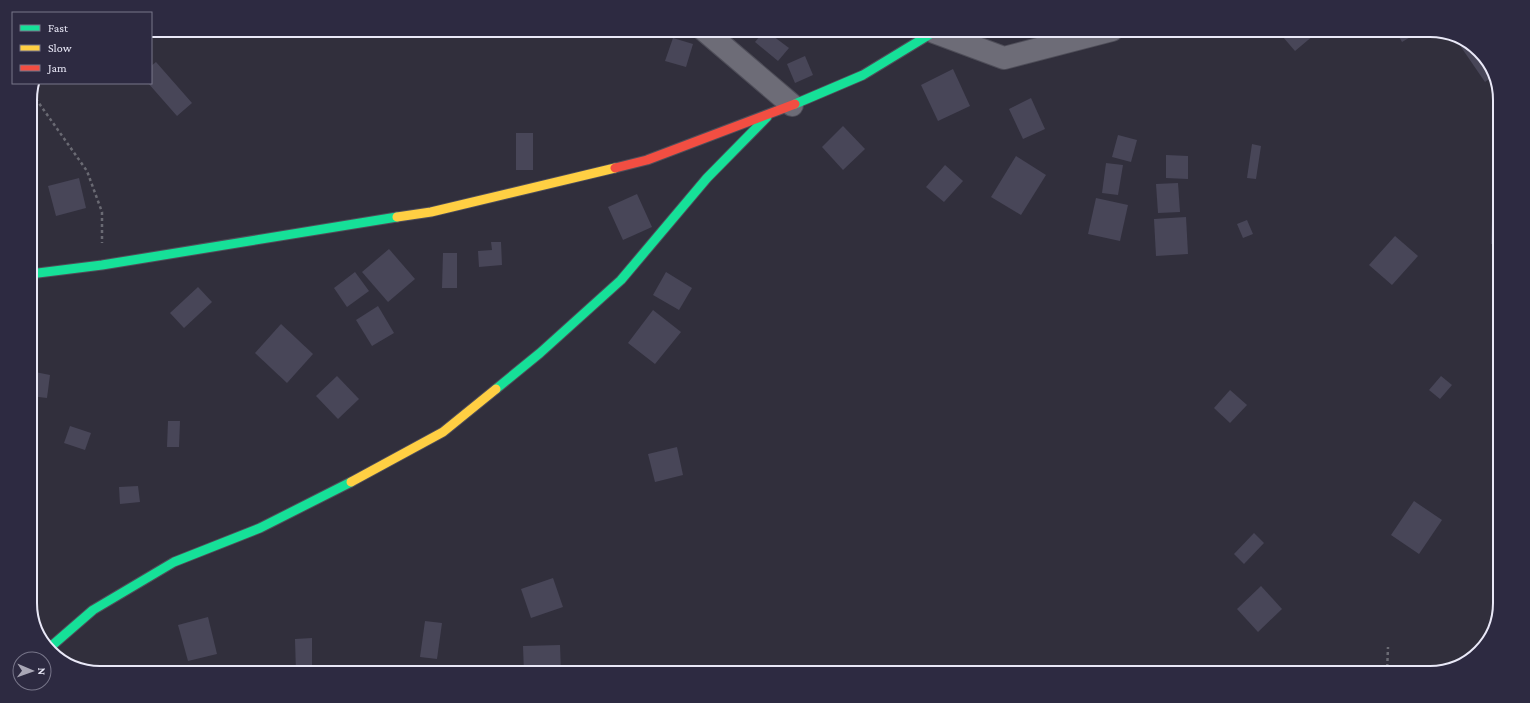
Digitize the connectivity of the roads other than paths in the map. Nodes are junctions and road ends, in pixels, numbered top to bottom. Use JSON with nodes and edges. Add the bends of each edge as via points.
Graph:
{"nodes":[{"id":1,"x":712,"y":37,"type":"edge"},
{"id":2,"x":926,"y":37,"type":"edge"},
{"id":3,"x":951,"y":37,"type":"edge"},
{"id":4,"x":1085,"y":37,"type":"edge"},
{"id":5,"x":792,"y":105,"type":"junction"},
{"id":6,"x":772,"y":112,"type":"junction"},
{"id":7,"x":37,"y":273,"type":"edge"},
{"id":8,"x":53,"y":645,"type":"edge"}],
"edges":[{"from":1,"to":5,"type":"street"},
{"from":2,"to":5,"type":"street","via":[[863,75]]},
{"from":3,"to":4,"type":"street","via":[[1004,58]]},
{"from":5,"to":6,"type":"street"},
{"from":6,"to":7,"type":"street","via":[[647,160],[431,212]]},
{"from":6,"to":8,"type":"street","via":[[707,178],[621,280],[540,353],[443,432],[260,528],[174,562],[93,610]]}]}
